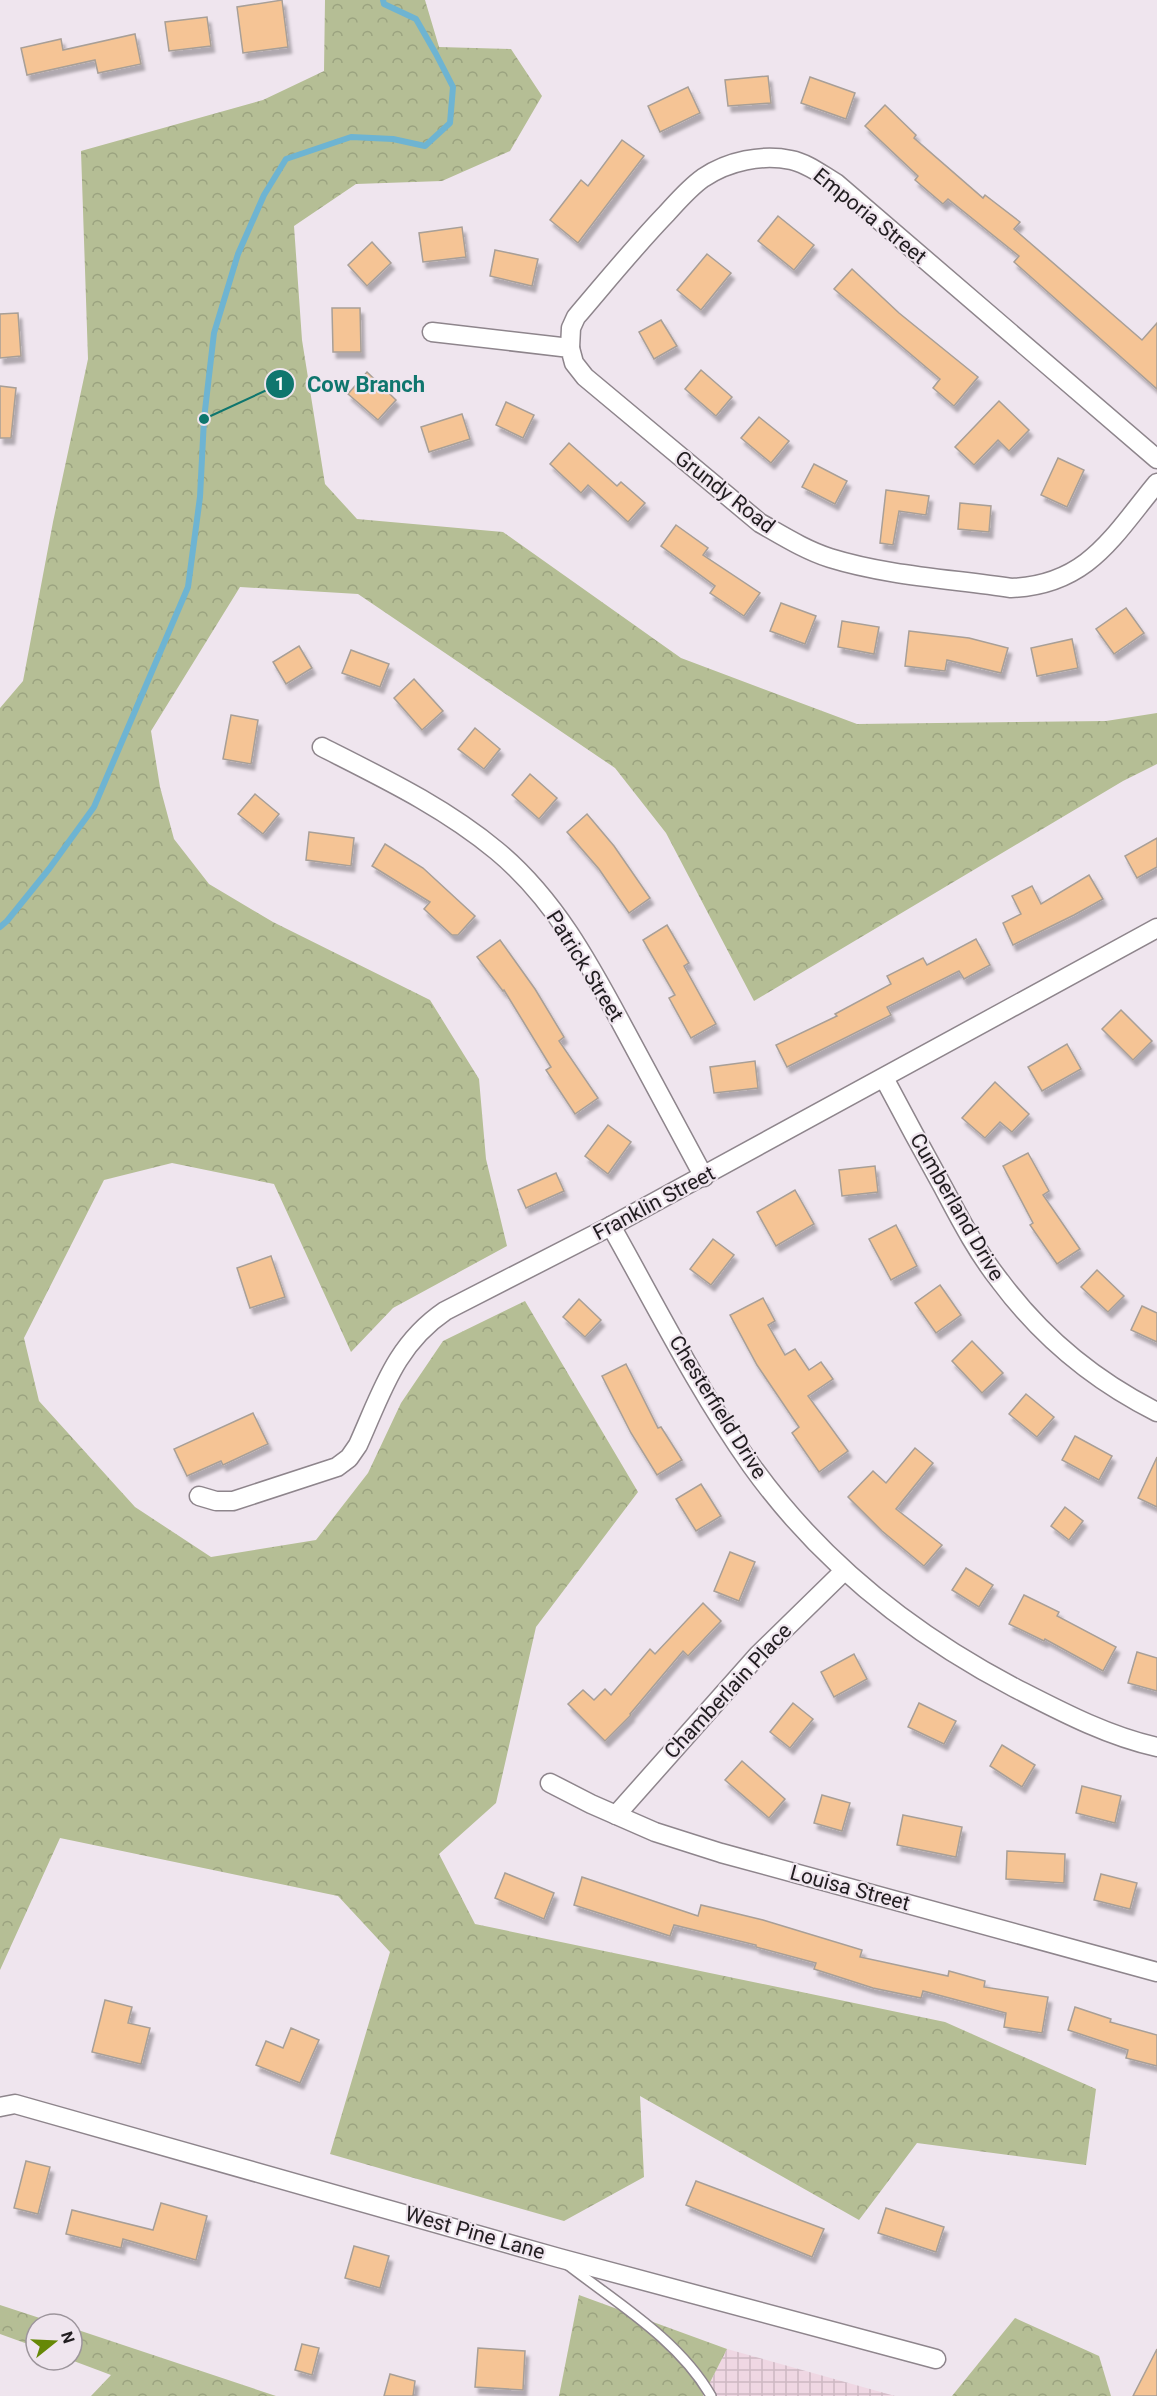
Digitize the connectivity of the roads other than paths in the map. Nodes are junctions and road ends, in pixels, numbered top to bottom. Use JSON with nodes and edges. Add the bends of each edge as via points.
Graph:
{"nodes":[{"id":1,"x":432,"y":332,"type":"dead end"},
{"id":2,"x":570,"y":348,"type":"junction"},
{"id":3,"x":1157,"y":459,"type":"edge"},
{"id":4,"x":1157,"y":483,"type":"edge"},
{"id":5,"x":322,"y":747,"type":"dead end"},
{"id":6,"x":1156,"y":932,"type":"edge"},
{"id":7,"x":884,"y":1078,"type":"junction"},
{"id":8,"x":704,"y":1176,"type":"junction"},
{"id":9,"x":611,"y":1226,"type":"junction"},
{"id":10,"x":1157,"y":1412,"type":"edge"},
{"id":11,"x":199,"y":1496,"type":"dead end"},
{"id":12,"x":844,"y":1571,"type":"junction"},
{"id":13,"x":1157,"y":1747,"type":"edge"},
{"id":14,"x":550,"y":1783,"type":"dead end"},
{"id":15,"x":616,"y":1815,"type":"junction"},
{"id":16,"x":1157,"y":1972,"type":"edge"},
{"id":17,"x":8,"y":2105,"type":"edge"},
{"id":18,"x":559,"y":2258,"type":"junction"},
{"id":19,"x":936,"y":2359,"type":"dead end"},
{"id":20,"x":711,"y":2396,"type":"edge"}],
"edges":[{"from":1,"to":2,"type":"street"},
{"from":2,"to":3,"type":"street","name":"Emporia Street","via":[[576,317],[689,190],[724,167],[746,160],[792,160],[836,183]]},
{"from":2,"to":4,"type":"street","name":"Grundy Road","via":[[574,363],[585,377],[760,523],[793,543],[866,567],[1011,588],[1053,582],[1090,561]]},
{"from":5,"to":8,"type":"street","name":"Patrick Street","via":[[426,800],[499,853],[525,878],[581,950]]},
{"from":6,"to":7,"type":"street","name":"Franklin Street"},
{"from":7,"to":8,"type":"street","name":"Franklin Street"},
{"from":7,"to":10,"type":"street","name":"Cumberland Drive","via":[[972,1242],[999,1281],[1064,1350],[1101,1379]]},
{"from":8,"to":9,"type":"street","name":"Franklin Street"},
{"from":9,"to":11,"type":"street","name":"Franklin Street","via":[[429,1322],[396,1360],[358,1444],[337,1467],[233,1501]]},
{"from":9,"to":12,"type":"street","name":"Chesterfield Drive","via":[[746,1457],[789,1514]]},
{"from":12,"to":13,"type":"street","name":"Chesterfield Drive","via":[[932,1639],[989,1674],[1104,1730]]},
{"from":12,"to":15,"type":"street","name":"Chamberlain Place","via":[[758,1655]]},
{"from":14,"to":15,"type":"street","name":"Louisa Street"},
{"from":15,"to":16,"type":"street","name":"Louisa Street","via":[[721,1853]]},
{"from":17,"to":18,"type":"street","name":"West Pine Lane"},
{"from":18,"to":19,"type":"street","name":"West Pine Lane"},
{"from":18,"to":20,"type":"lane","via":[[659,2336],[686,2362]]}]}
